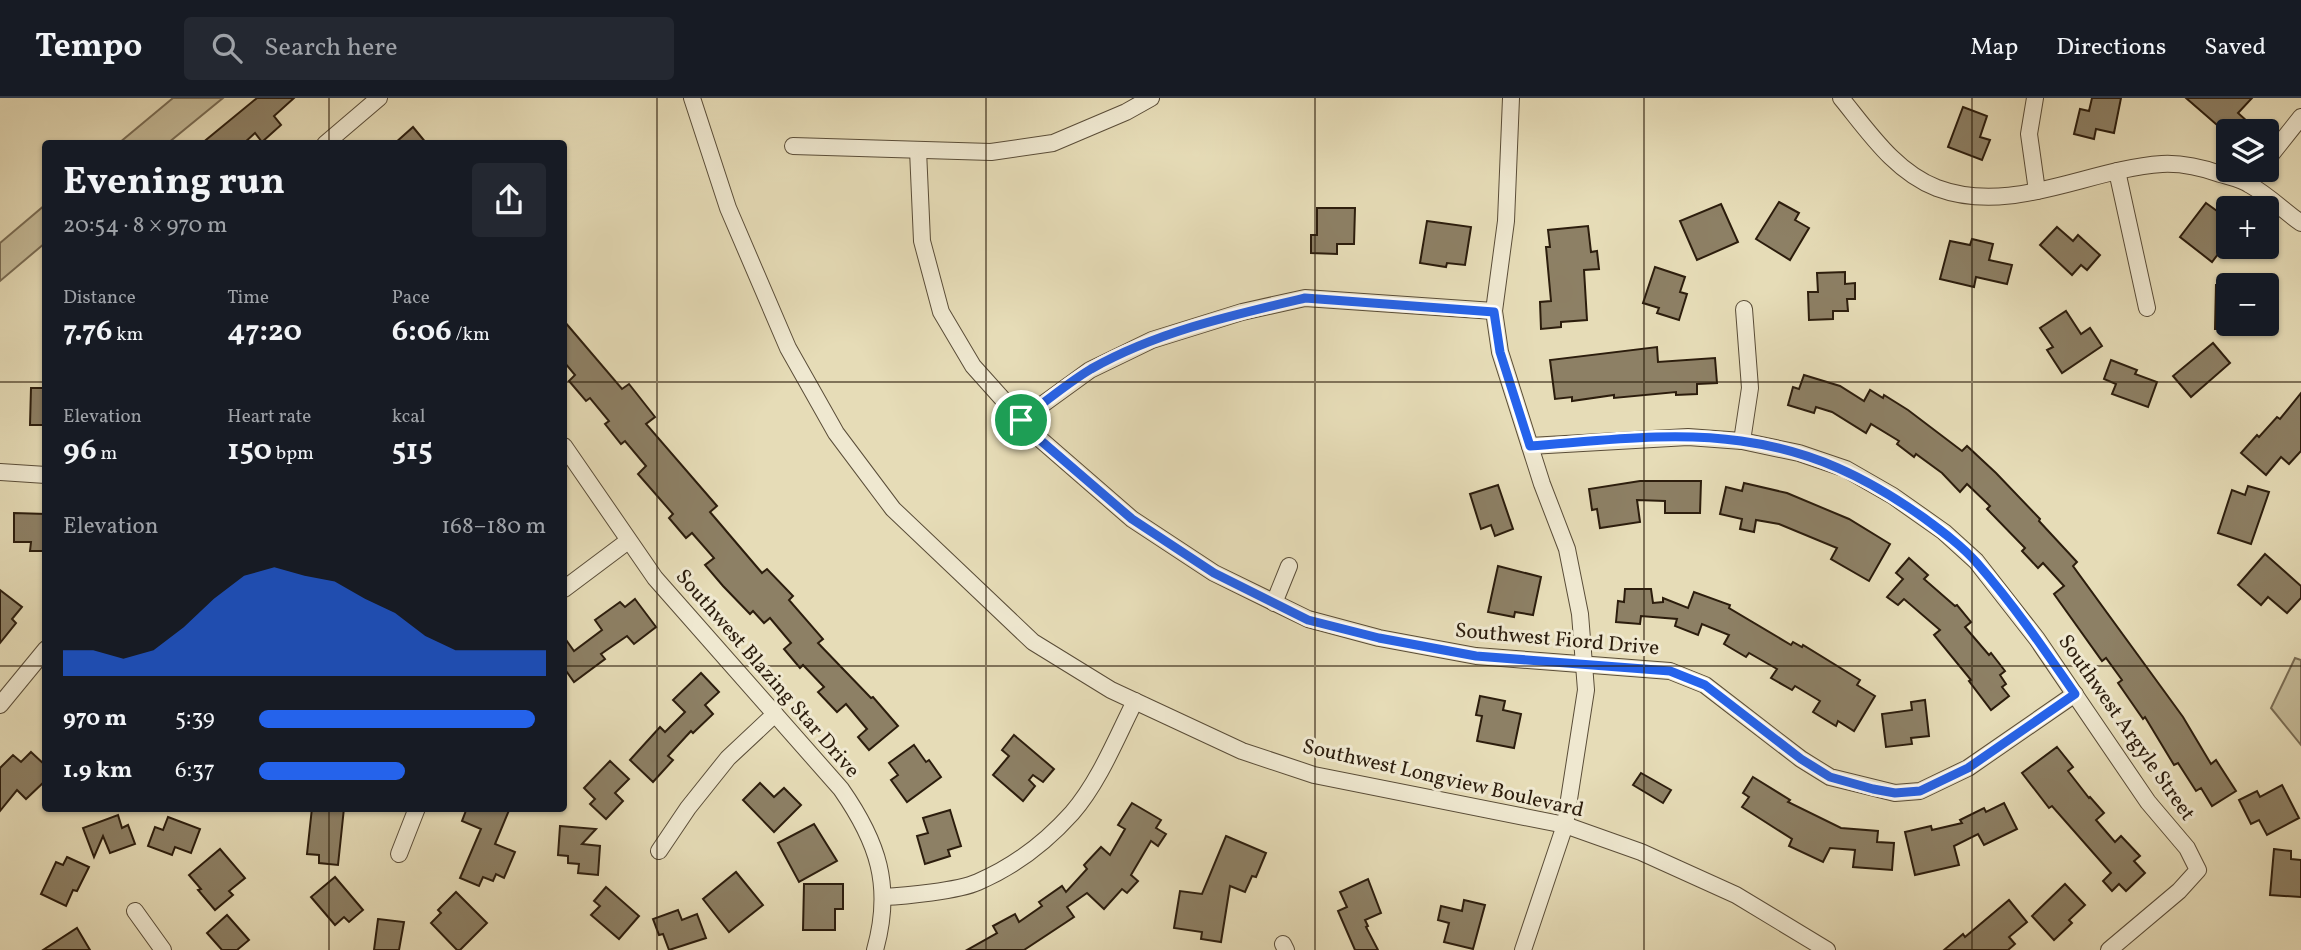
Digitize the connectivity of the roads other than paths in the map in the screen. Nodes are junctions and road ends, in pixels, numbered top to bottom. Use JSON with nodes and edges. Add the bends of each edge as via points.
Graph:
{"nodes":[{"id":1,"x":379,"y":98,"type":"edge"},
{"id":2,"x":692,"y":98,"type":"edge"},
{"id":3,"x":1151,"y":98,"type":"edge"},
{"id":4,"x":1511,"y":98,"type":"edge"},
{"id":5,"x":1841,"y":98,"type":"edge"},
{"id":6,"x":2035,"y":98,"type":"edge"},
{"id":7,"x":2301,"y":117,"type":"edge"},
{"id":8,"x":331,"y":140,"type":"edge"},
{"id":9,"x":2279,"y":145,"type":"edge"},
{"id":10,"x":793,"y":146,"type":"dead end"},
{"id":11,"x":918,"y":150,"type":"junction"},
{"id":12,"x":2117,"y":171,"type":"junction"},
{"id":13,"x":2249,"y":183,"type":"joint"},
{"id":14,"x":2037,"y":191,"type":"junction"},
{"id":15,"x":2301,"y":223,"type":"edge"},
{"id":16,"x":1744,"y":309,"type":"dead end"},
{"id":17,"x":2147,"y":309,"type":"dead end"},
{"id":18,"x":1494,"y":312,"type":"junction"},
{"id":19,"x":1021,"y":420,"type":"junction"},
{"id":20,"x":1742,"y":441,"type":"junction"},
{"id":21,"x":1530,"y":446,"type":"junction"},
{"id":22,"x":567,"y":450,"type":"edge"},
{"id":23,"x":0,"y":472,"type":"edge"},
{"id":24,"x":42,"y":475,"type":"edge"},
{"id":25,"x":628,"y":541,"type":"junction"},
{"id":26,"x":1289,"y":566,"type":"dead end"},
{"id":27,"x":567,"y":587,"type":"edge"},
{"id":28,"x":1274,"y":603,"type":"junction"},
{"id":29,"x":42,"y":654,"type":"edge"},
{"id":30,"x":1584,"y":666,"type":"junction"},
{"id":31,"x":2075,"y":694,"type":"junction"},
{"id":32,"x":1135,"y":701,"type":"junction"},
{"id":33,"x":0,"y":705,"type":"edge"},
{"id":34,"x":775,"y":714,"type":"junction"},
{"id":35,"x":415,"y":812,"type":"edge"},
{"id":36,"x":1565,"y":825,"type":"junction"},
{"id":37,"x":659,"y":851,"type":"dead end"},
{"id":38,"x":399,"y":854,"type":"dead end"},
{"id":39,"x":883,"y":897,"type":"junction"},
{"id":40,"x":135,"y":911,"type":"dead end"},
{"id":41,"x":163,"y":950,"type":"edge"},
{"id":42,"x":875,"y":950,"type":"edge"},
{"id":43,"x":1523,"y":950,"type":"edge"},
{"id":44,"x":1827,"y":950,"type":"edge"},
{"id":45,"x":2109,"y":950,"type":"edge"}],
"edges":[{"from":1,"to":8,"type":"street"},
{"from":2,"to":32,"type":"street","name":"Southwest Longview Boulevard","via":[[738,233],[788,348],[836,433],[893,509],[1033,642]]},
{"from":3,"to":11,"type":"street","via":[[1053,143],[991,152]]},
{"from":4,"to":18,"type":"street","via":[[1506,221]]},
{"from":5,"to":14,"type":"street","via":[[1881,147],[1907,171],[1936,187],[1985,198]]},
{"from":6,"to":14,"type":"street","via":[[2029,134]]},
{"from":7,"to":9,"type":"street"},
{"from":10,"to":11,"type":"street"},
{"from":11,"to":19,"type":"street","name":"Southwest Fiord Drive","via":[[922,241],[941,312],[973,366]]},
{"from":12,"to":13,"type":"street","via":[[2164,164]]},
{"from":12,"to":14,"type":"street"},
{"from":12,"to":17,"type":"street"},
{"from":13,"to":15,"type":"street"},
{"from":16,"to":20,"type":"street","via":[[1750,388]]},
{"from":18,"to":19,"type":"street","via":[[1292,300],[1152,340],[1090,370]]},
{"from":18,"to":21,"type":"street","via":[[1500,352]]},
{"from":19,"to":28,"type":"street","name":"Southwest Fiord Drive","via":[[1132,519],[1214,573]]},
{"from":20,"to":21,"type":"street","name":"Southwest Argyle Street","via":[[1688,437]]},
{"from":20,"to":31,"type":"street","name":"Southwest Argyle Street","via":[[1846,469],[1944,532],[1976,561]]},
{"from":21,"to":30,"type":"street","via":[[1567,549],[1580,614]]},
{"from":22,"to":25,"type":"street","name":"Southwest Blazing Star Drive"},
{"from":23,"to":24,"type":"street"},
{"from":25,"to":27,"type":"street"},
{"from":25,"to":34,"type":"street","name":"Southwest Blazing Star Drive"},
{"from":26,"to":28,"type":"street"},
{"from":28,"to":30,"type":"street","name":"Southwest Fiord Drive","via":[[1308,620],[1379,638],[1476,656]]},
{"from":29,"to":33,"type":"street"},
{"from":30,"to":31,"type":"street","name":"Southwest Fiord Drive","via":[[1670,671],[1688,677],[1830,777],[1895,793],[1920,791],[1968,768]]},
{"from":30,"to":36,"type":"street","via":[[1586,690]]},
{"from":31,"to":45,"type":"street","name":"Southwest Argyle Street","via":[[2198,870]]},
{"from":32,"to":36,"type":"street","name":"Southwest Longview Boulevard","via":[[1242,751],[1314,775]]},
{"from":32,"to":39,"type":"street","via":[[1073,811],[1036,849],[976,883]]},
{"from":34,"to":37,"type":"street","via":[[729,758]]},
{"from":34,"to":39,"type":"street","name":"Southwest Blazing Star Drive","via":[[862,819],[876,854]]},
{"from":35,"to":38,"type":"street"},
{"from":36,"to":43,"type":"street"},
{"from":36,"to":44,"type":"street","name":"Southwest Longview Boulevard","via":[[1641,852],[1736,895]]},
{"from":39,"to":42,"type":"street","name":"Southwest Blazing Star Drive"},
{"from":40,"to":41,"type":"street"}]}
